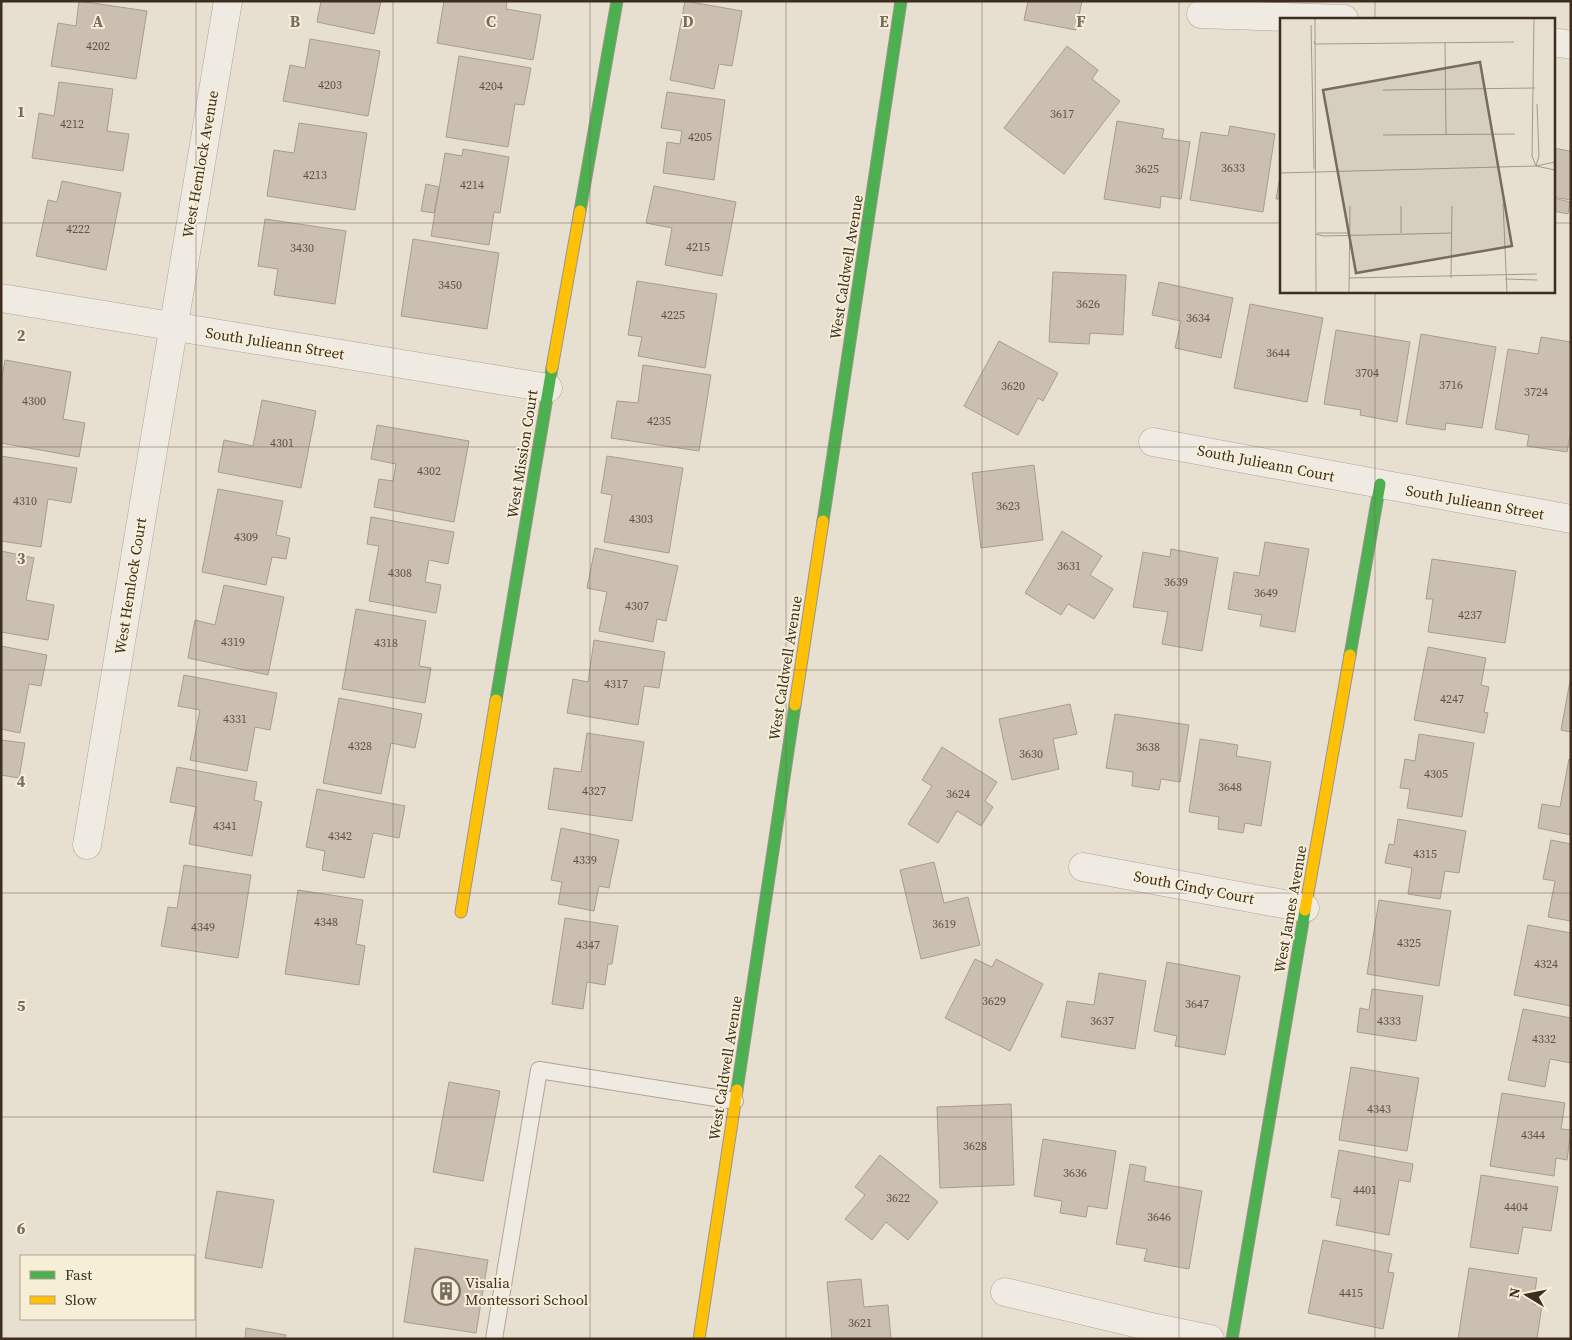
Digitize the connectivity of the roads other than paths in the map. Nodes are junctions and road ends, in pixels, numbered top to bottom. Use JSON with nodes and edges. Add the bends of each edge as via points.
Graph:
{"nodes":[{"id":1,"x":228,"y":1,"type":"edge"},
{"id":2,"x":617,"y":1,"type":"edge"},
{"id":3,"x":901,"y":1,"type":"edge"},
{"id":4,"x":1201,"y":14,"type":"dead end"},
{"id":5,"x":1315,"y":18,"type":"edge"},
{"id":6,"x":1554,"y":42,"type":"edge"},
{"id":7,"x":1571,"y":45,"type":"edge"},
{"id":8,"x":1,"y":298,"type":"edge"},
{"id":9,"x":174,"y":327,"type":"junction"},
{"id":10,"x":548,"y":388,"type":"junction"},
{"id":11,"x":1153,"y":442,"type":"dead end"},
{"id":12,"x":1380,"y":484,"type":"junction"},
{"id":13,"x":1571,"y":519,"type":"edge"},
{"id":14,"x":87,"y":845,"type":"dead end"},
{"id":15,"x":1083,"y":866,"type":"dead end"},
{"id":16,"x":1305,"y":908,"type":"junction"},
{"id":17,"x":461,"y":912,"type":"dead end"},
{"id":18,"x":735,"y":1102,"type":"junction"},
{"id":19,"x":1005,"y":1292,"type":"dead end"},
{"id":20,"x":494,"y":1339,"type":"edge"},
{"id":21,"x":699,"y":1339,"type":"edge"},
{"id":22,"x":1210,"y":1339,"type":"edge"},
{"id":23,"x":1232,"y":1339,"type":"edge"}],
"edges":[{"from":1,"to":9,"type":"street","name":"West Hemlock Avenue"},
{"from":2,"to":10,"type":"street","name":"West Mission Court"},
{"from":3,"to":18,"type":"street","name":"West Caldwell Avenue"},
{"from":4,"to":5,"type":"street"},
{"from":6,"to":7,"type":"street"},
{"from":8,"to":9,"type":"street","name":"South Julieann Street"},
{"from":9,"to":10,"type":"street","name":"South Julieann Street"},
{"from":9,"to":14,"type":"street","name":"West Hemlock Court"},
{"from":10,"to":17,"type":"street","name":"West Mission Court"},
{"from":11,"to":12,"type":"street","name":"South Julieann Court"},
{"from":12,"to":13,"type":"street","name":"South Julieann Street"},
{"from":12,"to":16,"type":"street","name":"West James Avenue"},
{"from":15,"to":16,"type":"street","name":"South Cindy Court"},
{"from":16,"to":23,"type":"street","name":"West James Avenue"},
{"from":18,"to":20,"type":"lane","via":[[539,1070]]},
{"from":18,"to":21,"type":"street","name":"West Caldwell Avenue"},
{"from":19,"to":22,"type":"street"}]}
